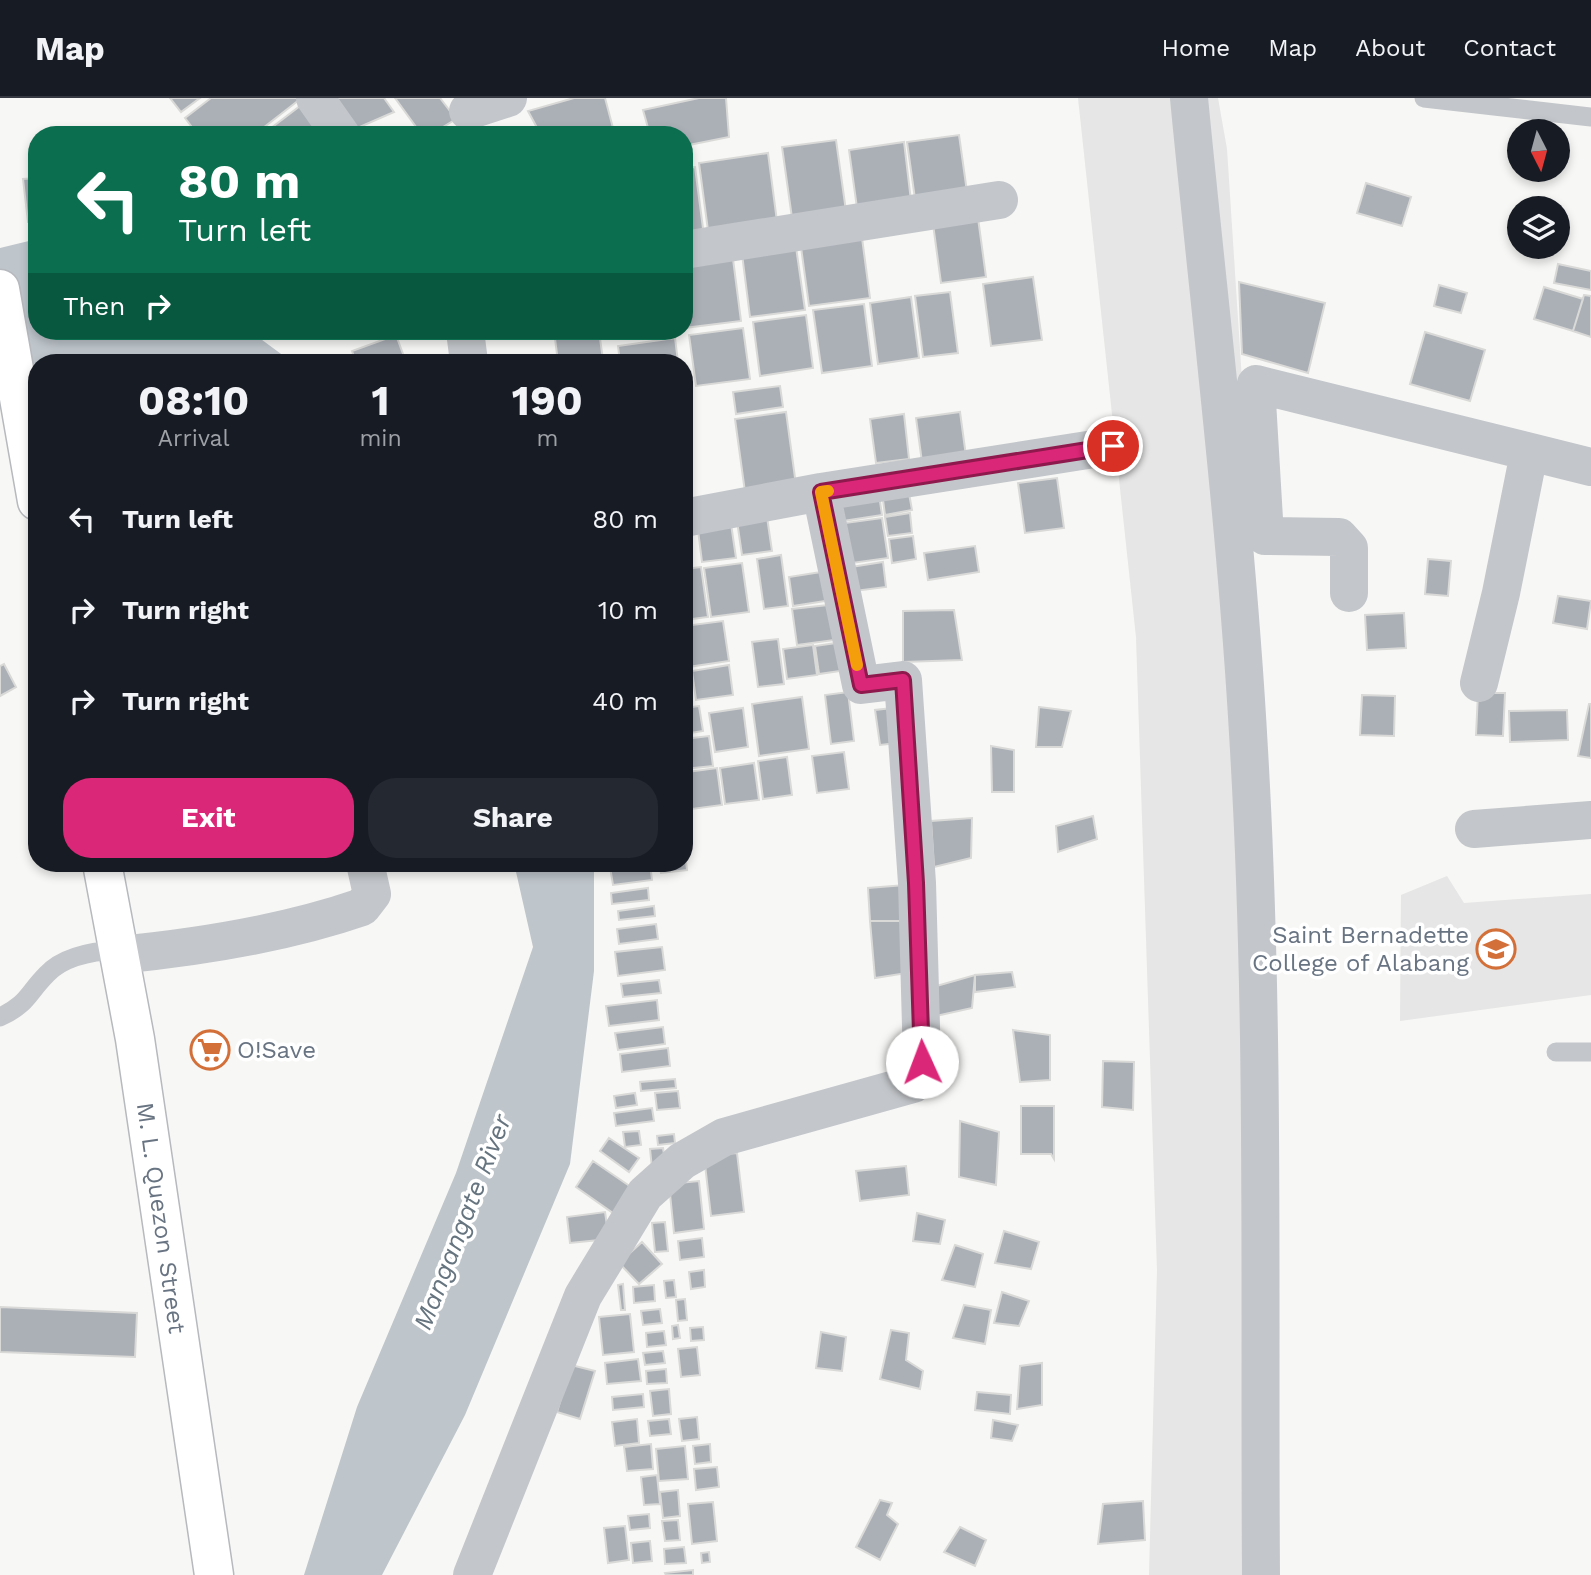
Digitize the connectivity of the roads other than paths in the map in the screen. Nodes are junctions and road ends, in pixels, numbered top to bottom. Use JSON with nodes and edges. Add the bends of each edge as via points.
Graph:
{"nodes":[{"id":1,"x":315,"y":98,"type":"edge"},
{"id":2,"x":508,"y":98,"type":"edge"},
{"id":3,"x":1189,"y":98,"type":"edge"},
{"id":4,"x":1424,"y":98,"type":"edge"},
{"id":5,"x":468,"y":111,"type":"dead end"},
{"id":6,"x":1591,"y":117,"type":"edge"},
{"id":7,"x":335,"y":126,"type":"edge"},
{"id":8,"x":999,"y":201,"type":"dead end"},
{"id":9,"x":693,"y":249,"type":"edge"},
{"id":10,"x":0,"y":289,"type":"edge"},
{"id":11,"x":1113,"y":446,"type":"dead end"},
{"id":12,"x":28,"y":449,"type":"edge"},
{"id":13,"x":1529,"y":453,"type":"junction"},
{"id":14,"x":1591,"y":467,"type":"edge"},
{"id":15,"x":821,"y":492,"type":"junction"},
{"id":16,"x":693,"y":517,"type":"edge"},
{"id":17,"x":1349,"y":593,"type":"dead end"},
{"id":18,"x":1479,"y":683,"type":"dead end"},
{"id":19,"x":1591,"y":820,"type":"edge"},
{"id":20,"x":1474,"y":829,"type":"dead end"},
{"id":21,"x":104,"y":872,"type":"edge"},
{"id":22,"x":367,"y":872,"type":"edge"},
{"id":23,"x":119,"y":952,"type":"junction"},
{"id":24,"x":0,"y":1017,"type":"edge"},
{"id":25,"x":1556,"y":1052,"type":"dead end"},
{"id":26,"x":1591,"y":1052,"type":"edge"},
{"id":27,"x":214,"y":1575,"type":"edge"},
{"id":28,"x":472,"y":1575,"type":"edge"},
{"id":29,"x":1261,"y":1575,"type":"edge"}],
"edges":[{"from":1,"to":7,"type":"street"},
{"from":2,"to":5,"type":"street"},
{"from":3,"to":29,"type":"street","via":[[1249,750],[1256,990]]},
{"from":4,"to":6,"type":"lane"},
{"from":8,"to":9,"type":"street"},
{"from":10,"to":12,"type":"main road"},
{"from":11,"to":15,"type":"street"},
{"from":13,"to":14,"type":"street"},
{"from":13,"to":17,"type":"street","via":[[1256,384],[1265,536],[1339,537],[1349,548]]},
{"from":13,"to":18,"type":"street"},
{"from":15,"to":16,"type":"street"},
{"from":15,"to":28,"type":"street","via":[[861,685],[903,680],[922,1062],[913,1084],[724,1138],[682,1161],[646,1194],[583,1296]]},
{"from":19,"to":20,"type":"street"},
{"from":21,"to":23,"type":"main road","name":"M. L. Quezon Street"},
{"from":22,"to":23,"type":"street","via":[[372,894],[362,907],[197,947]]},
{"from":23,"to":24,"type":"lane","via":[[91,952],[55,968],[20,1008]]},
{"from":23,"to":27,"type":"main road","name":"M. L. Quezon Street"},
{"from":25,"to":26,"type":"lane"}]}
